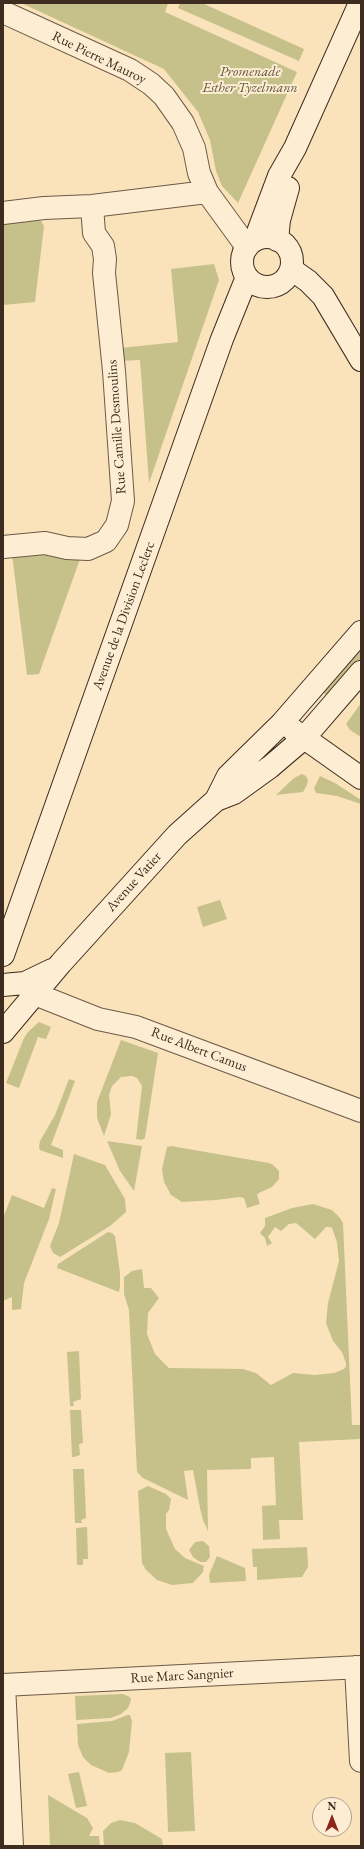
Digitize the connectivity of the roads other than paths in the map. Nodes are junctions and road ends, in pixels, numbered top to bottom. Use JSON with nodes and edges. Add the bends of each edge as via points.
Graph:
{"nodes":[{"id":1,"x":360,"y":3,"type":"edge"},
{"id":2,"x":3,"y":12,"type":"edge"},
{"id":3,"x":294,"y":148,"type":"junction"},
{"id":4,"x":207,"y":192,"type":"junction"},
{"id":5,"x":92,"y":206,"type":"junction"},
{"id":6,"x":3,"y":213,"type":"edge"},
{"id":7,"x":277,"y":240,"type":"junction"},
{"id":8,"x":251,"y":244,"type":"junction"},
{"id":9,"x":291,"y":269,"type":"junction"},
{"id":10,"x":247,"y":277,"type":"junction"},
{"id":11,"x":361,"y":360,"type":"edge"},
{"id":12,"x":3,"y":548,"type":"edge"},
{"id":13,"x":361,"y":632,"type":"edge"},
{"id":14,"x":361,"y":672,"type":"edge"},
{"id":15,"x":282,"y":723,"type":"junction"},
{"id":16,"x":304,"y":738,"type":"junction"},
{"id":17,"x":361,"y":778,"type":"edge"},
{"id":18,"x":216,"y":800,"type":"junction"},
{"id":19,"x":3,"y":955,"type":"edge"},
{"id":20,"x":56,"y":968,"type":"junction"},
{"id":21,"x":3,"y":985,"type":"edge"},
{"id":22,"x":35,"y":994,"type":"junction"},
{"id":23,"x":3,"y":1032,"type":"edge"},
{"id":24,"x":361,"y":1111,"type":"edge"},
{"id":25,"x":359,"y":1667,"type":"edge"},
{"id":26,"x":4,"y":1685,"type":"edge"},
{"id":27,"x":361,"y":1761,"type":"edge"},
{"id":28,"x":12,"y":1846,"type":"edge"}],
"edges":[{"from":1,"to":3,"type":"main road"},
{"from":2,"to":4,"type":"main road","name":"Rue Pierre Mauroy","via":[[130,70],[151,84],[164,96],[183,123],[194,148],[199,173]]},
{"from":3,"to":7,"type":"main road"},
{"from":3,"to":8,"type":"main road","via":[[278,176]]},
{"from":4,"to":5,"type":"main road"},
{"from":4,"to":8,"type":"main road","name":"Rue Pierre Mauroy"},
{"from":5,"to":6,"type":"main road"},
{"from":5,"to":12,"type":"main road","name":"Rue Camille Desmoulins","via":[[94,233],[103,246],[105,259],[104,273],[114,371],[122,501],[117,525],[106,541],[88,549],[45,543]]},
{"from":7,"to":8,"type":"main road","via":[[268,238]]},
{"from":7,"to":9,"type":"main road","via":[[288,249]]},
{"from":8,"to":10,"type":"main road","via":[[242,258],[242,266]]},
{"from":9,"to":10,"type":"main road","via":[[286,278],[272,286],[260,286]]},
{"from":9,"to":11,"type":"main road","via":[[308,280],[323,296]]},
{"from":10,"to":19,"type":"main road","name":"Avenue de la Division Leclerc","via":[[222,339]]},
{"from":13,"to":15,"type":"main road","name":"Avenue Vatier"},
{"from":14,"to":16,"type":"main road","name":"Avenue Vatier"},
{"from":15,"to":16,"type":"main road"},
{"from":15,"to":18,"type":"main road","name":"Avenue Vatier","via":[[228,776]]},
{"from":16,"to":17,"type":"main road"},
{"from":16,"to":18,"type":"main road","name":"Avenue Vatier","via":[[234,793]]},
{"from":18,"to":20,"type":"main road","name":"Avenue Vatier","via":[[176,835]]},
{"from":20,"to":21,"type":"main road","name":"Avenue Vatier","via":[[25,982]]},
{"from":20,"to":22,"type":"main road","name":"Avenue Vatier"},
{"from":22,"to":23,"type":"main road","name":"Avenue Vatier"},
{"from":22,"to":24,"type":"main road","name":"Rue Albert Camus","via":[[98,1019],[136,1026]]},
{"from":25,"to":26,"type":"main road","name":"Rue Marc Sangnier"},
{"from":25,"to":27,"type":"main road"},
{"from":26,"to":28,"type":"main road"}]}
